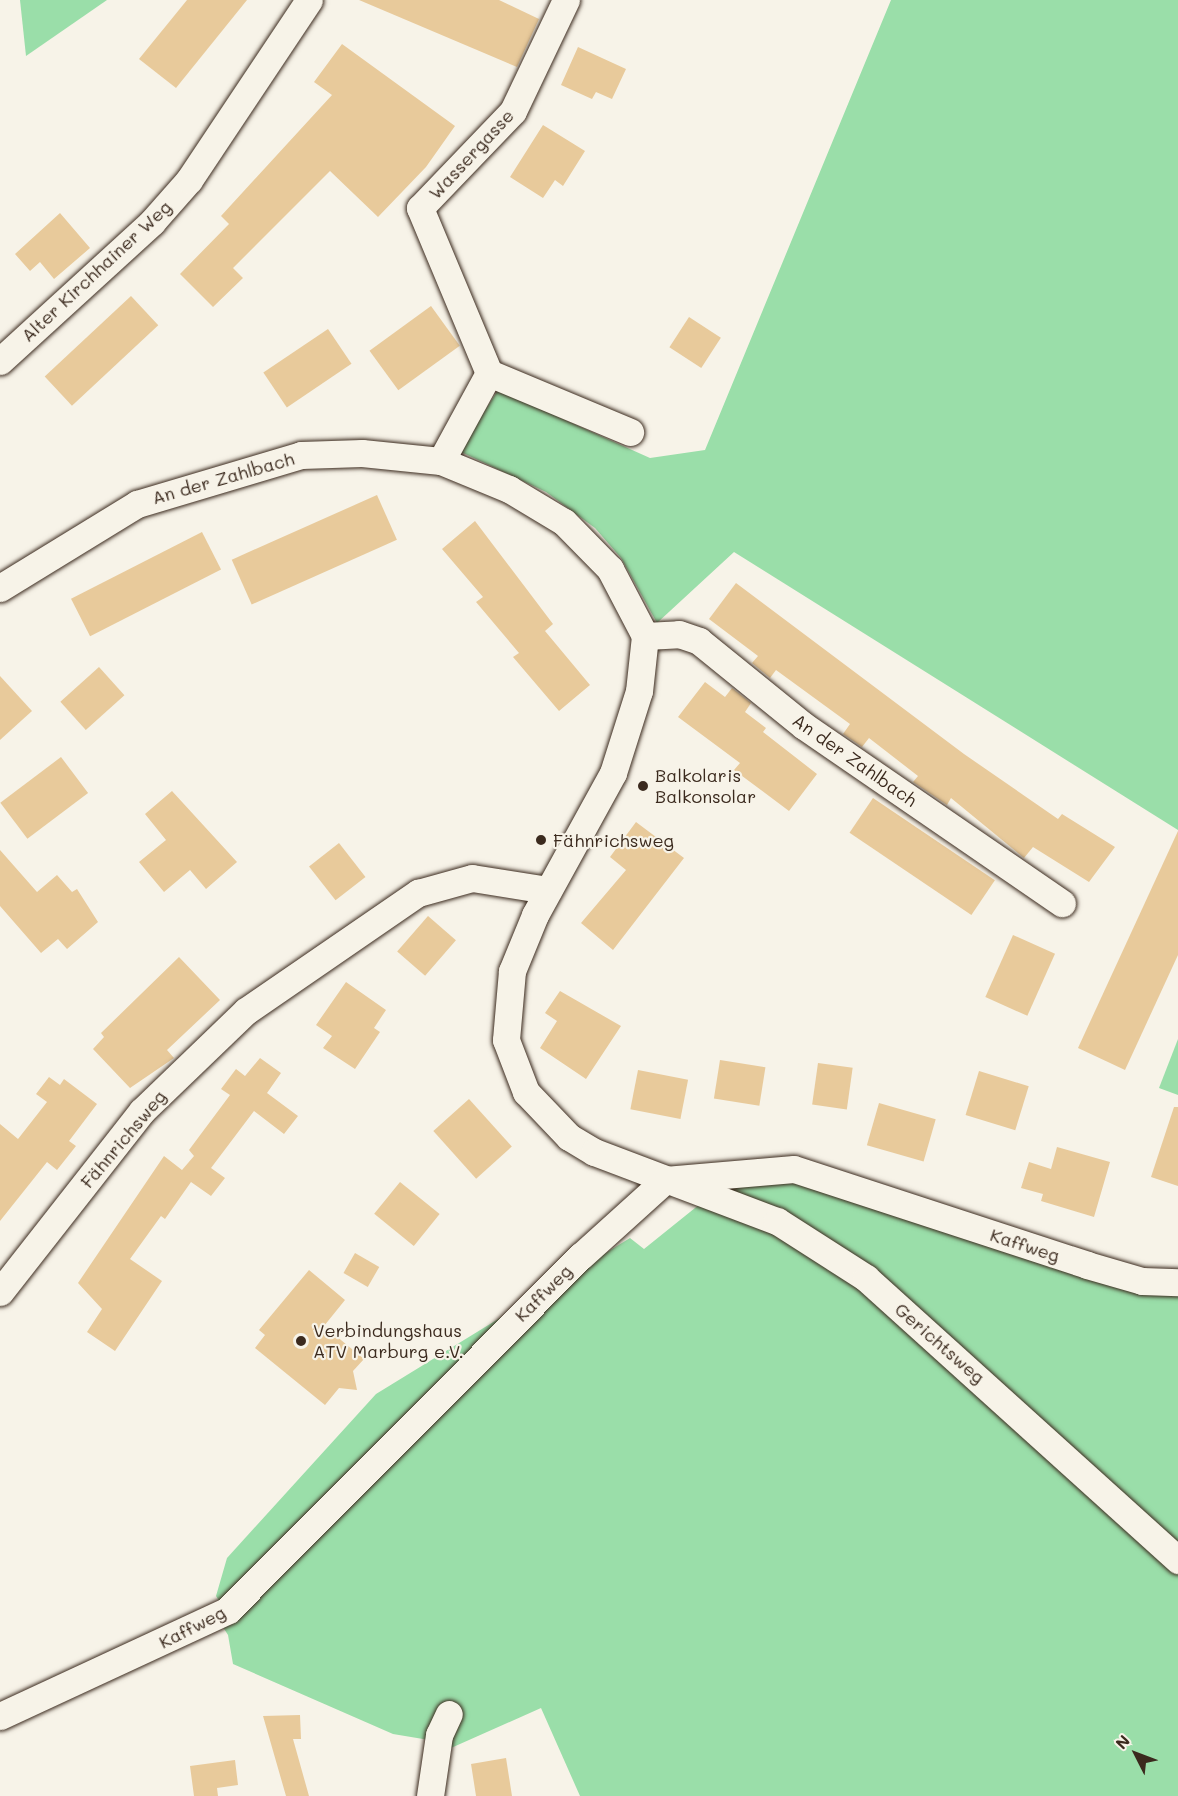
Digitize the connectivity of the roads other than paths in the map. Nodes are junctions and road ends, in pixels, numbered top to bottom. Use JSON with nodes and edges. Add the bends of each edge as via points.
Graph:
{"nodes":[{"id":1,"x":309,"y":0,"type":"edge"},
{"id":2,"x":566,"y":0,"type":"edge"},
{"id":3,"x":0,"y":361,"type":"edge"},
{"id":4,"x":489,"y":373,"type":"junction"},
{"id":5,"x":630,"y":432,"type":"dead end"},
{"id":6,"x":441,"y":461,"type":"junction"},
{"id":7,"x":0,"y":588,"type":"edge"},
{"id":8,"x":645,"y":636,"type":"junction"},
{"id":9,"x":548,"y":890,"type":"junction"},
{"id":10,"x":1062,"y":903,"type":"dead end"},
{"id":11,"x":666,"y":1180,"type":"junction"},
{"id":12,"x":1178,"y":1282,"type":"edge"},
{"id":13,"x":0,"y":1292,"type":"edge"},
{"id":14,"x":1178,"y":1560,"type":"edge"},
{"id":15,"x":450,"y":1714,"type":"dead end"},
{"id":16,"x":0,"y":1716,"type":"edge"},
{"id":17,"x":430,"y":1796,"type":"edge"}],
"edges":[{"from":1,"to":3,"type":"street","name":"Alter Kirchhainer Weg","via":[[189,180],[152,222]]},
{"from":2,"to":4,"type":"street","name":"Wassergasse","via":[[513,111],[420,208]]},
{"from":4,"to":5,"type":"street"},
{"from":4,"to":6,"type":"street"},
{"from":6,"to":7,"type":"street","name":"An der Zahlbach","via":[[324,454],[246,469],[137,504]]},
{"from":6,"to":8,"type":"street","name":"An der Zahlbach","via":[[509,489],[564,522],[610,569]]},
{"from":8,"to":9,"type":"street","via":[[639,692],[613,773]]},
{"from":8,"to":10,"type":"street","name":"An der Zahlbach","via":[[680,634],[699,641],[804,726]]},
{"from":9,"to":11,"type":"street","via":[[507,993],[506,1040],[517,1076],[543,1114],[569,1137],[617,1163]]},
{"from":9,"to":13,"type":"street","name":"Fähnrichsweg","via":[[472,878],[418,894],[246,1011],[142,1111]]},
{"from":11,"to":12,"type":"street","name":"Kaffweg","via":[[794,1169],[1087,1266],[1142,1281]]},
{"from":11,"to":14,"type":"street","name":"Gerichtsweg","via":[[777,1221],[866,1278]]},
{"from":11,"to":16,"type":"street","name":"Kaffweg","via":[[651,1187],[573,1263],[228,1610]]},
{"from":15,"to":17,"type":"street","via":[[439,1735]]}]}
